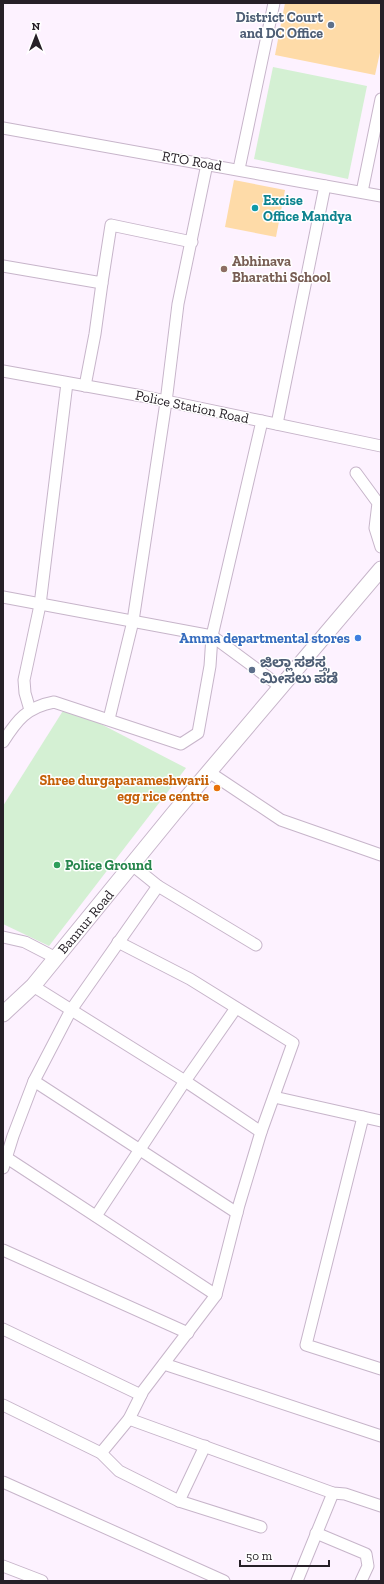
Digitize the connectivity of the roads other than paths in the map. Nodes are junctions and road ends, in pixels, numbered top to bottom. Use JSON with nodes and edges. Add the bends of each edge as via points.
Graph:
{"nodes":[{"id":1,"x":274,"y":3,"type":"edge"},
{"id":2,"x":381,"y":100,"type":"edge"},
{"id":3,"x":3,"y":128,"type":"edge"},
{"id":4,"x":207,"y":164,"type":"junction"},
{"id":5,"x":239,"y":169,"type":"junction"},
{"id":6,"x":325,"y":186,"type":"junction"},
{"id":7,"x":362,"y":192,"type":"junction"},
{"id":8,"x":381,"y":196,"type":"edge"},
{"id":9,"x":192,"y":242,"type":"junction"},
{"id":10,"x":3,"y":266,"type":"edge"},
{"id":11,"x":102,"y":284,"type":"junction"},
{"id":12,"x":3,"y":371,"type":"edge"},
{"id":13,"x":67,"y":383,"type":"junction"},
{"id":14,"x":85,"y":386,"type":"junction"},
{"id":15,"x":166,"y":402,"type":"junction"},
{"id":16,"x":262,"y":421,"type":"junction"},
{"id":17,"x":277,"y":424,"type":"junction"},
{"id":18,"x":381,"y":446,"type":"edge"},
{"id":19,"x":356,"y":473,"type":"dead end"},
{"id":20,"x":381,"y":547,"type":"edge"},
{"id":21,"x":381,"y":569,"type":"edge"},
{"id":22,"x":3,"y":597,"type":"edge"},
{"id":23,"x":40,"y":605,"type":"junction"},
{"id":24,"x":133,"y":621,"type":"junction"},
{"id":25,"x":212,"y":636,"type":"junction"},
{"id":26,"x":281,"y":687,"type":"junction"},
{"id":27,"x":30,"y":710,"type":"junction"},
{"id":28,"x":109,"y":719,"type":"junction"},
{"id":29,"x":3,"y":742,"type":"edge"},
{"id":30,"x":209,"y":772,"type":"junction"},
{"id":31,"x":381,"y":855,"type":"edge"},
{"id":32,"x":132,"y":865,"type":"junction"},
{"id":33,"x":158,"y":886,"type":"junction"},
{"id":34,"x":3,"y":937,"type":"edge"},
{"id":35,"x":118,"y":942,"type":"junction"},
{"id":36,"x":256,"y":945,"type":"dead end"},
{"id":37,"x":56,"y":958,"type":"junction"},
{"id":38,"x":33,"y":986,"type":"junction"},
{"id":39,"x":236,"y":1008,"type":"junction"},
{"id":40,"x":71,"y":1010,"type":"junction"},
{"id":41,"x":3,"y":1014,"type":"edge"},
{"id":42,"x":34,"y":1081,"type":"junction"},
{"id":43,"x":185,"y":1081,"type":"junction"},
{"id":44,"x":274,"y":1097,"type":"junction"},
{"id":45,"x":363,"y":1117,"type":"junction"},
{"id":46,"x":381,"y":1121,"type":"edge"},
{"id":47,"x":261,"y":1132,"type":"junction"},
{"id":48,"x":140,"y":1150,"type":"junction"},
{"id":49,"x":5,"y":1163,"type":"edge"},
{"id":50,"x":237,"y":1213,"type":"junction"},
{"id":51,"x":96,"y":1216,"type":"junction"},
{"id":52,"x":3,"y":1250,"type":"edge"},
{"id":53,"x":216,"y":1295,"type":"junction"},
{"id":54,"x":3,"y":1329,"type":"edge"},
{"id":55,"x":188,"y":1333,"type":"junction"},
{"id":56,"x":164,"y":1364,"type":"junction"},
{"id":57,"x":381,"y":1369,"type":"edge"},
{"id":58,"x":141,"y":1395,"type":"junction"},
{"id":59,"x":3,"y":1405,"type":"edge"},
{"id":60,"x":129,"y":1419,"type":"junction"},
{"id":61,"x":381,"y":1436,"type":"edge"},
{"id":62,"x":205,"y":1446,"type":"junction"},
{"id":63,"x":101,"y":1453,"type":"junction"},
{"id":64,"x":3,"y":1482,"type":"edge"},
{"id":65,"x":333,"y":1493,"type":"junction"},
{"id":66,"x":179,"y":1501,"type":"junction"},
{"id":67,"x":381,"y":1506,"type":"edge"},
{"id":68,"x":261,"y":1527,"type":"dead end"},
{"id":69,"x":316,"y":1533,"type":"junction"},
{"id":70,"x":3,"y":1566,"type":"edge"},
{"id":71,"x":42,"y":1581,"type":"edge"},
{"id":72,"x":224,"y":1581,"type":"edge"},
{"id":73,"x":297,"y":1581,"type":"edge"},
{"id":74,"x":361,"y":1581,"type":"edge"}],
"edges":[{"from":1,"to":5,"type":"street"},
{"from":2,"to":7,"type":"street"},
{"from":3,"to":4,"type":"street","name":"RTO Road"},
{"from":4,"to":5,"type":"street","name":"RTO Road"},
{"from":4,"to":9,"type":"street"},
{"from":5,"to":6,"type":"street","name":"RTO Road"},
{"from":6,"to":7,"type":"street","name":"RTO Road"},
{"from":6,"to":17,"type":"street"},
{"from":7,"to":8,"type":"street","name":"RTO Road"},
{"from":9,"to":11,"type":"street","via":[[111,225]]},
{"from":9,"to":15,"type":"street","via":[[178,304]]},
{"from":10,"to":11,"type":"street"},
{"from":11,"to":14,"type":"street"},
{"from":12,"to":13,"type":"street","name":"Police Station Road"},
{"from":13,"to":14,"type":"street","name":"Police Station Road"},
{"from":13,"to":23,"type":"street"},
{"from":14,"to":15,"type":"street","name":"Police Station Road"},
{"from":15,"to":16,"type":"street","name":"Police Station Road"},
{"from":15,"to":24,"type":"street"},
{"from":16,"to":17,"type":"street","name":"Police Station Road"},
{"from":16,"to":25,"type":"street"},
{"from":17,"to":18,"type":"street","name":"Police Station Road"},
{"from":19,"to":20,"type":"street","via":[[378,503],[374,522]]},
{"from":21,"to":26,"type":"main road","name":"Bannur Road"},
{"from":22,"to":23,"type":"street"},
{"from":23,"to":24,"type":"street"},
{"from":23,"to":27,"type":"street","via":[[24,680],[24,693]]},
{"from":24,"to":25,"type":"street"},
{"from":24,"to":28,"type":"street"},
{"from":25,"to":26,"type":"street"},
{"from":25,"to":28,"type":"street","via":[[210,666],[198,733],[181,744]]},
{"from":26,"to":30,"type":"main road","name":"Bannur Road"},
{"from":27,"to":28,"type":"street","via":[[39,704],[54,702]]},
{"from":27,"to":29,"type":"street","via":[[13,726]]},
{"from":30,"to":31,"type":"street","via":[[281,820]]},
{"from":30,"to":32,"type":"main road","name":"Bannur Road"},
{"from":32,"to":33,"type":"street"},
{"from":32,"to":37,"type":"main road","name":"Bannur Road"},
{"from":33,"to":35,"type":"street"},
{"from":33,"to":36,"type":"street"},
{"from":34,"to":37,"type":"street","via":[[25,942]]},
{"from":35,"to":39,"type":"street","via":[[190,979]]},
{"from":35,"to":40,"type":"street"},
{"from":37,"to":38,"type":"main road","name":"Bannur Road"},
{"from":38,"to":40,"type":"street"},
{"from":38,"to":41,"type":"main road","name":"Bannur Road"},
{"from":39,"to":43,"type":"street"},
{"from":39,"to":44,"type":"street","via":[[293,1043]]},
{"from":40,"to":42,"type":"street"},
{"from":40,"to":43,"type":"street"},
{"from":42,"to":48,"type":"street"},
{"from":42,"to":49,"type":"street"},
{"from":43,"to":47,"type":"street"},
{"from":43,"to":48,"type":"street"},
{"from":44,"to":45,"type":"street"},
{"from":44,"to":47,"type":"street"},
{"from":45,"to":46,"type":"street"},
{"from":45,"to":57,"type":"street","via":[[306,1345]]},
{"from":47,"to":50,"type":"street"},
{"from":48,"to":50,"type":"street"},
{"from":48,"to":51,"type":"street"},
{"from":49,"to":51,"type":"street"},
{"from":50,"to":53,"type":"street"},
{"from":51,"to":53,"type":"street"},
{"from":52,"to":55,"type":"street"},
{"from":53,"to":55,"type":"street"},
{"from":54,"to":58,"type":"street"},
{"from":55,"to":56,"type":"street"},
{"from":56,"to":58,"type":"street"},
{"from":56,"to":61,"type":"street"},
{"from":58,"to":60,"type":"street"},
{"from":59,"to":63,"type":"street"},
{"from":60,"to":62,"type":"street"},
{"from":60,"to":63,"type":"street"},
{"from":62,"to":65,"type":"street"},
{"from":62,"to":66,"type":"street"},
{"from":63,"to":66,"type":"street","via":[[119,1471]]},
{"from":64,"to":72,"type":"street"},
{"from":65,"to":67,"type":"street","via":[[345,1494]]},
{"from":65,"to":69,"type":"street"},
{"from":66,"to":68,"type":"street"},
{"from":69,"to":73,"type":"street"},
{"from":69,"to":74,"type":"street","via":[[366,1554],[368,1566]]},
{"from":70,"to":71,"type":"street"}]}
